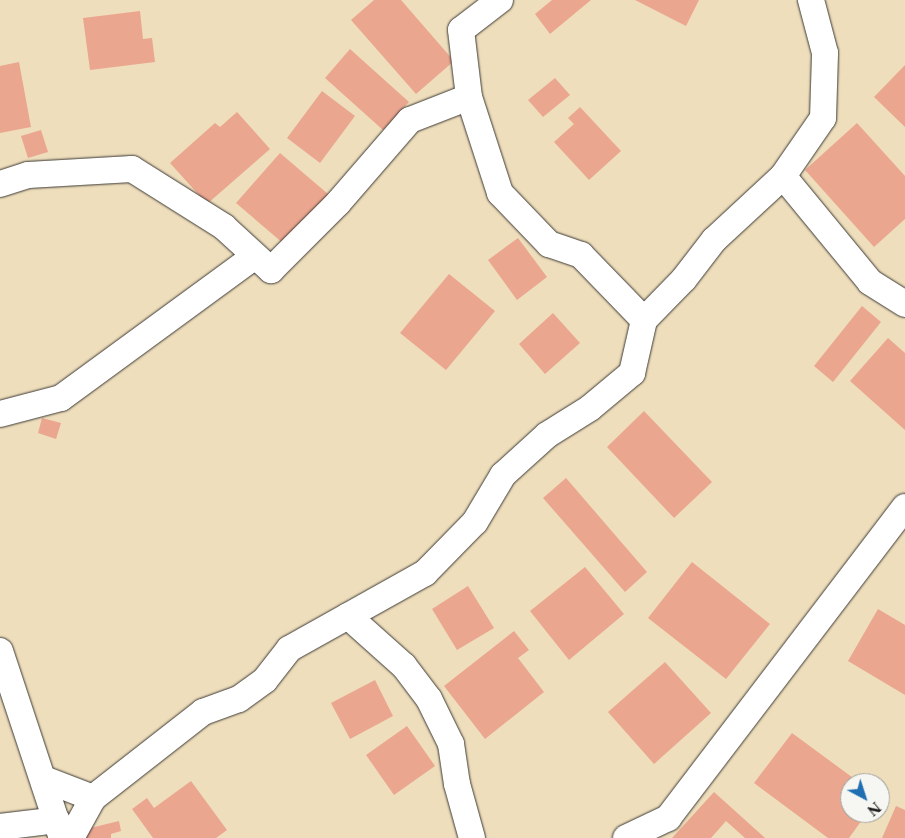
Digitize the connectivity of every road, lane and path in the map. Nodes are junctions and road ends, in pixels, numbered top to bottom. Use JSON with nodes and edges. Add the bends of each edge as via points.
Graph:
{"nodes":[{"id":1,"x":500,"y":0,"type":"edge"},
{"id":2,"x":811,"y":0,"type":"edge"},
{"id":3,"x":469,"y":98,"type":"junction"},
{"id":4,"x":783,"y":176,"type":"junction"},
{"id":5,"x":0,"y":184,"type":"edge"},
{"id":6,"x":255,"y":256,"type":"junction"},
{"id":7,"x":905,"y":304,"type":"edge"},
{"id":8,"x":644,"y":320,"type":"junction"},
{"id":9,"x":0,"y":414,"type":"edge"},
{"id":10,"x":905,"y":507,"type":"edge"},
{"id":11,"x":348,"y":616,"type":"junction"},
{"id":12,"x":0,"y":651,"type":"edge"},
{"id":13,"x":44,"y":779,"type":"junction"},
{"id":14,"x":93,"y":798,"type":"junction"},
{"id":15,"x":0,"y":827,"type":"edge"},
{"id":16,"x":63,"y":832,"type":"edge"},
{"id":17,"x":472,"y":838,"type":"edge"},
{"id":18,"x":626,"y":838,"type":"edge"}],
"edges":[{"from":1,"to":3,"type":"street","via":[[461,30]]},
{"from":2,"to":4,"type":"street","via":[[825,53],[823,118]]},
{"from":3,"to":6,"type":"street","via":[[410,120],[338,203],[271,270]]},
{"from":3,"to":8,"type":"street","via":[[500,193],[549,244],[581,255]]},
{"from":4,"to":7,"type":"street","via":[[870,282]]},
{"from":4,"to":8,"type":"street","via":[[714,240],[684,279]]},
{"from":5,"to":6,"type":"street","via":[[28,175],[132,169],[224,227]]},
{"from":6,"to":9,"type":"street","via":[[61,398]]},
{"from":8,"to":11,"type":"street","via":[[632,373],[590,408],[547,435],[503,475],[475,522],[425,573]]},
{"from":10,"to":18,"type":"street","via":[[668,818]]},
{"from":11,"to":14,"type":"street","via":[[289,649],[265,680],[239,699],[203,712]]},
{"from":11,"to":17,"type":"street","via":[[404,666],[429,699],[451,744],[456,784]]},
{"from":12,"to":13,"type":"street","via":[[26,738]]},
{"from":13,"to":14,"type":"street"},
{"from":13,"to":16,"type":"street"},
{"from":14,"to":16,"type":"street"},
{"from":15,"to":16,"type":"street"}]}
